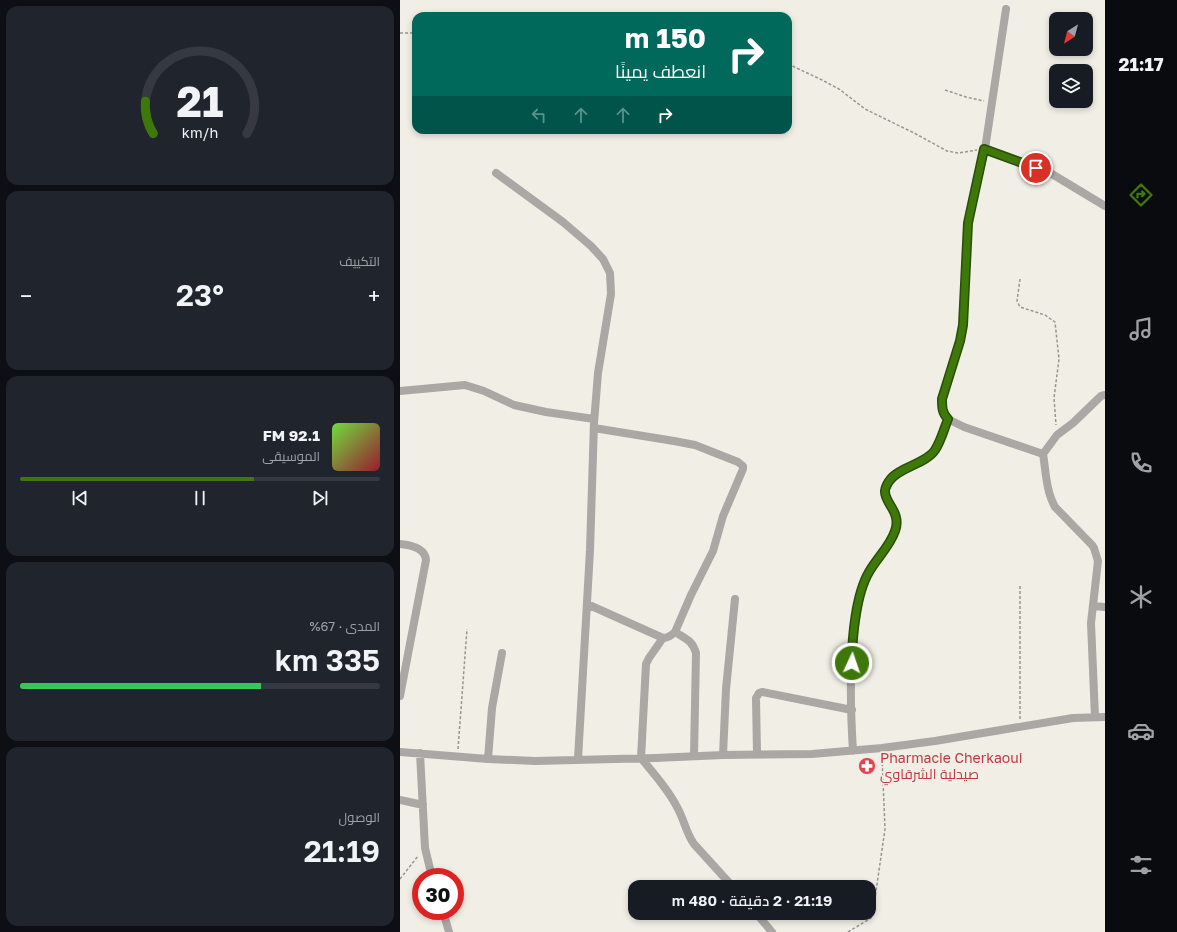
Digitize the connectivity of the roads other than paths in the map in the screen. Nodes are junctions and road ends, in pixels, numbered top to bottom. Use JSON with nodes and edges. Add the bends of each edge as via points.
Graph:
{"nodes":[{"id":1,"x":1006,"y":9,"type":"dead end"},
{"id":2,"x":984,"y":149,"type":"junction"},
{"id":3,"x":496,"y":173,"type":"dead end"},
{"id":4,"x":1105,"y":206,"type":"edge"},
{"id":5,"x":400,"y":391,"type":"edge"},
{"id":6,"x":1105,"y":395,"type":"edge"},
{"id":7,"x":594,"y":418,"type":"junction"},
{"id":8,"x":948,"y":419,"type":"junction"},
{"id":9,"x":594,"y":428,"type":"junction"},
{"id":10,"x":1043,"y":454,"type":"junction"},
{"id":11,"x":400,"y":544,"type":"edge"},
{"id":12,"x":735,"y":599,"type":"dead end"},
{"id":13,"x":588,"y":604,"type":"junction"},
{"id":14,"x":1093,"y":606,"type":"junction"},
{"id":15,"x":1105,"y":607,"type":"edge"},
{"id":16,"x":675,"y":632,"type":"junction"},
{"id":17,"x":663,"y":638,"type":"junction"},
{"id":18,"x":502,"y":653,"type":"dead end"},
{"id":19,"x":400,"y":696,"type":"edge"},
{"id":20,"x":852,"y":710,"type":"junction"},
{"id":21,"x":1095,"y":717,"type":"junction"},
{"id":22,"x":1105,"y":717,"type":"edge"},
{"id":23,"x":853,"y":751,"type":"junction"},
{"id":24,"x":400,"y":752,"type":"edge"},
{"id":25,"x":420,"y":753,"type":"junction"},
{"id":26,"x":722,"y":754,"type":"junction"},
{"id":27,"x":757,"y":754,"type":"junction"},
{"id":28,"x":694,"y":756,"type":"junction"},
{"id":29,"x":641,"y":758,"type":"junction"},
{"id":30,"x":488,"y":759,"type":"junction"},
{"id":31,"x":578,"y":759,"type":"junction"},
{"id":32,"x":400,"y":800,"type":"edge"},
{"id":33,"x":423,"y":805,"type":"junction"},
{"id":34,"x":430,"y":868,"type":"edge"},
{"id":35,"x":727,"y":880,"type":"edge"},
{"id":36,"x":446,"y":920,"type":"edge"},
{"id":37,"x":762,"y":920,"type":"edge"},
{"id":38,"x":449,"y":932,"type":"edge"},
{"id":39,"x":772,"y":932,"type":"edge"}],
"edges":[{"from":1,"to":2,"type":"street"},
{"from":2,"to":4,"type":"street","via":[[1052,174]]},
{"from":2,"to":8,"type":"street","via":[[968,223],[963,325],[942,399],[942,409]]},
{"from":3,"to":7,"type":"street","via":[[563,222],[600,254],[608,269],[611,294],[598,373]]},
{"from":5,"to":7,"type":"street","via":[[465,385],[514,404],[546,412]]},
{"from":6,"to":10,"type":"street","via":[[1057,435]]},
{"from":7,"to":9,"type":"street"},
{"from":8,"to":10,"type":"street"},
{"from":8,"to":20,"type":"street","via":[[935,451],[890,479],[885,491],[895,514],[895,530],[862,586],[852,650]]},
{"from":9,"to":13,"type":"street"},
{"from":9,"to":16,"type":"street","via":[[695,445],[743,466],[723,516],[713,551]]},
{"from":10,"to":14,"type":"street","via":[[1050,499],[1094,548],[1098,561]]},
{"from":11,"to":19,"type":"street","via":[[423,551],[426,560]]},
{"from":12,"to":26,"type":"street"},
{"from":13,"to":17,"type":"street"},
{"from":13,"to":31,"type":"street"},
{"from":14,"to":15,"type":"street"},
{"from":14,"to":21,"type":"street"},
{"from":16,"to":17,"type":"street"},
{"from":16,"to":28,"type":"street","via":[[693,645],[696,653]]},
{"from":17,"to":29,"type":"street","via":[[646,664]]},
{"from":18,"to":30,"type":"street","via":[[492,708]]},
{"from":20,"to":23,"type":"street"},
{"from":20,"to":27,"type":"street","via":[[759,693],[756,698]]},
{"from":21,"to":22,"type":"street"},
{"from":21,"to":23,"type":"street","via":[[1073,718]]},
{"from":23,"to":27,"type":"street"},
{"from":24,"to":25,"type":"street"},
{"from":25,"to":30,"type":"street"},
{"from":25,"to":33,"type":"street"},
{"from":26,"to":27,"type":"street"},
{"from":26,"to":28,"type":"street"},
{"from":28,"to":29,"type":"street"},
{"from":29,"to":31,"type":"street"},
{"from":29,"to":35,"type":"street","via":[[671,796],[689,838]]},
{"from":30,"to":31,"type":"street"},
{"from":32,"to":33,"type":"street"},
{"from":33,"to":34,"type":"street","via":[[425,848]]},
{"from":36,"to":38,"type":"street"},
{"from":37,"to":39,"type":"street"}]}
